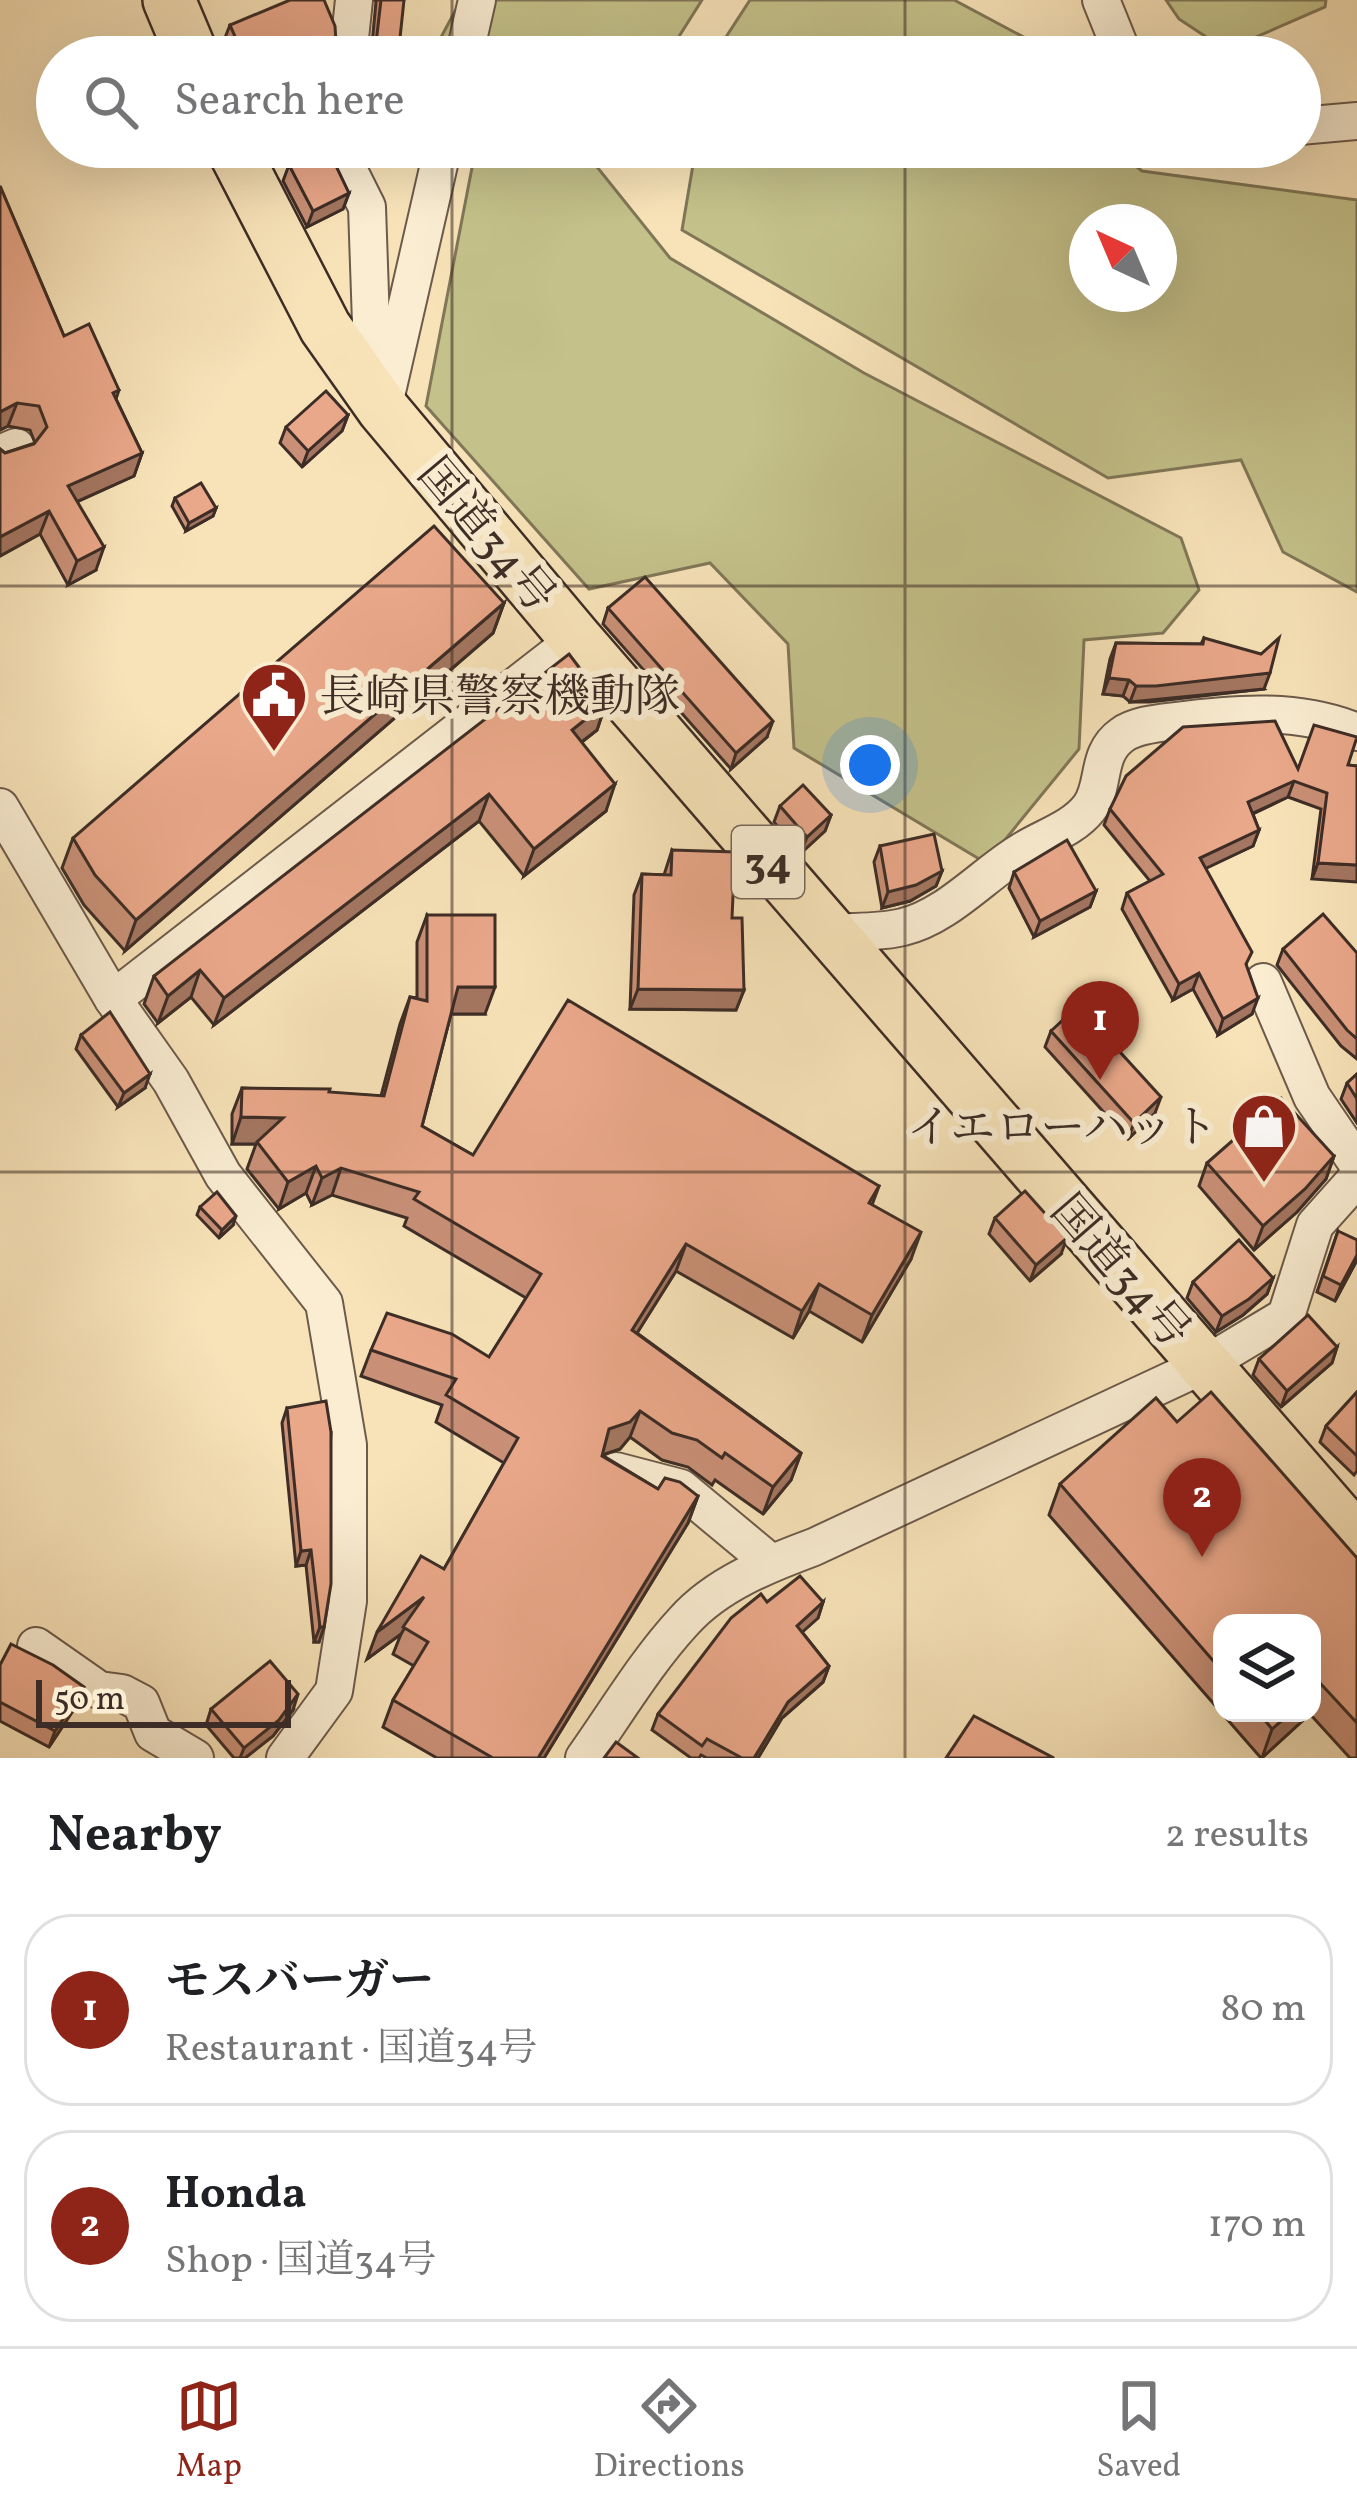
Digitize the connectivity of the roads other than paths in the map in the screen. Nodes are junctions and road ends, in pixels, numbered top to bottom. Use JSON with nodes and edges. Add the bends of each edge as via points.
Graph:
{"nodes":[{"id":1,"x":169,"y":0,"type":"edge"},
{"id":2,"x":354,"y":0,"type":"edge"},
{"id":3,"x":477,"y":0,"type":"edge"},
{"id":4,"x":1101,"y":0,"type":"edge"},
{"id":5,"x":184,"y":36,"type":"edge"},
{"id":6,"x":350,"y":36,"type":"edge"},
{"id":7,"x":469,"y":36,"type":"edge"},
{"id":8,"x":1116,"y":36,"type":"edge"},
{"id":9,"x":1357,"y":121,"type":"edge"},
{"id":10,"x":1321,"y":124,"type":"edge"},
{"id":11,"x":243,"y":168,"type":"edge"},
{"id":12,"x":347,"y":168,"type":"edge"},
{"id":13,"x":437,"y":168,"type":"edge"},
{"id":14,"x":370,"y":391,"type":"junction"},
{"id":15,"x":575,"y":639,"type":"junction"},
{"id":16,"x":1357,"y":732,"type":"edge"},
{"id":17,"x":0,"y":807,"type":"edge"},
{"id":18,"x":14,"y":863,"type":"edge"},
{"id":19,"x":829,"y":933,"type":"junction"},
{"id":20,"x":1263,"y":982,"type":"dead end"},
{"id":21,"x":113,"y":999,"type":"junction"},
{"id":22,"x":1357,"y":1163,"type":"edge"},
{"id":23,"x":1357,"y":1178,"type":"edge"},
{"id":24,"x":1206,"y":1364,"type":"junction"},
{"id":25,"x":616,"y":1471,"type":"edge"},
{"id":26,"x":1357,"y":1540,"type":"edge"},
{"id":27,"x":771,"y":1563,"type":"junction"},
{"id":28,"x":36,"y":1646,"type":"dead end"},
{"id":29,"x":591,"y":1748,"type":"edge"},
{"id":30,"x":195,"y":1758,"type":"edge"},
{"id":31,"x":285,"y":1758,"type":"edge"},
{"id":32,"x":634,"y":1758,"type":"edge"}],
"edges":[{"from":1,"to":5,"type":"highway"},
{"from":2,"to":6,"type":"street"},
{"from":3,"to":7,"type":"street"},
{"from":4,"to":8,"type":"street"},
{"from":9,"to":10,"type":"street"},
{"from":11,"to":14,"type":"highway","name":"国道34号","number":"34","via":[[325,327]]},
{"from":12,"to":14,"type":"street","via":[[367,208]]},
{"from":13,"to":14,"type":"street"},
{"from":14,"to":15,"type":"highway","name":"国道34号","number":"34"},
{"from":15,"to":19,"type":"highway","name":"国道34号","number":"34"},
{"from":15,"to":21,"type":"street"},
{"from":16,"to":19,"type":"street","via":[[1275,713],[1122,734],[1102,759],[1091,807],[1061,830],[905,927]]},
{"from":17,"to":18,"type":"street"},
{"from":18,"to":21,"type":"street"},
{"from":19,"to":24,"type":"highway","name":"国道34号","number":"34"},
{"from":20,"to":22,"type":"street","via":[[1312,1097]]},
{"from":21,"to":31,"type":"street","via":[[224,1175],[324,1304],[348,1445],[348,1600],[334,1691]]},
{"from":23,"to":24,"type":"street","via":[[1316,1226],[1286,1316]]},
{"from":24,"to":26,"type":"highway","name":"国道34号","number":"34"},
{"from":24,"to":27,"type":"street"},
{"from":25,"to":27,"type":"street","via":[[681,1488]]},
{"from":27,"to":29,"type":"street","via":[[685,1620]]},
{"from":28,"to":30,"type":"street","via":[[99,1690],[141,1703],[153,1733]]},
{"from":29,"to":32,"type":"street"}]}
